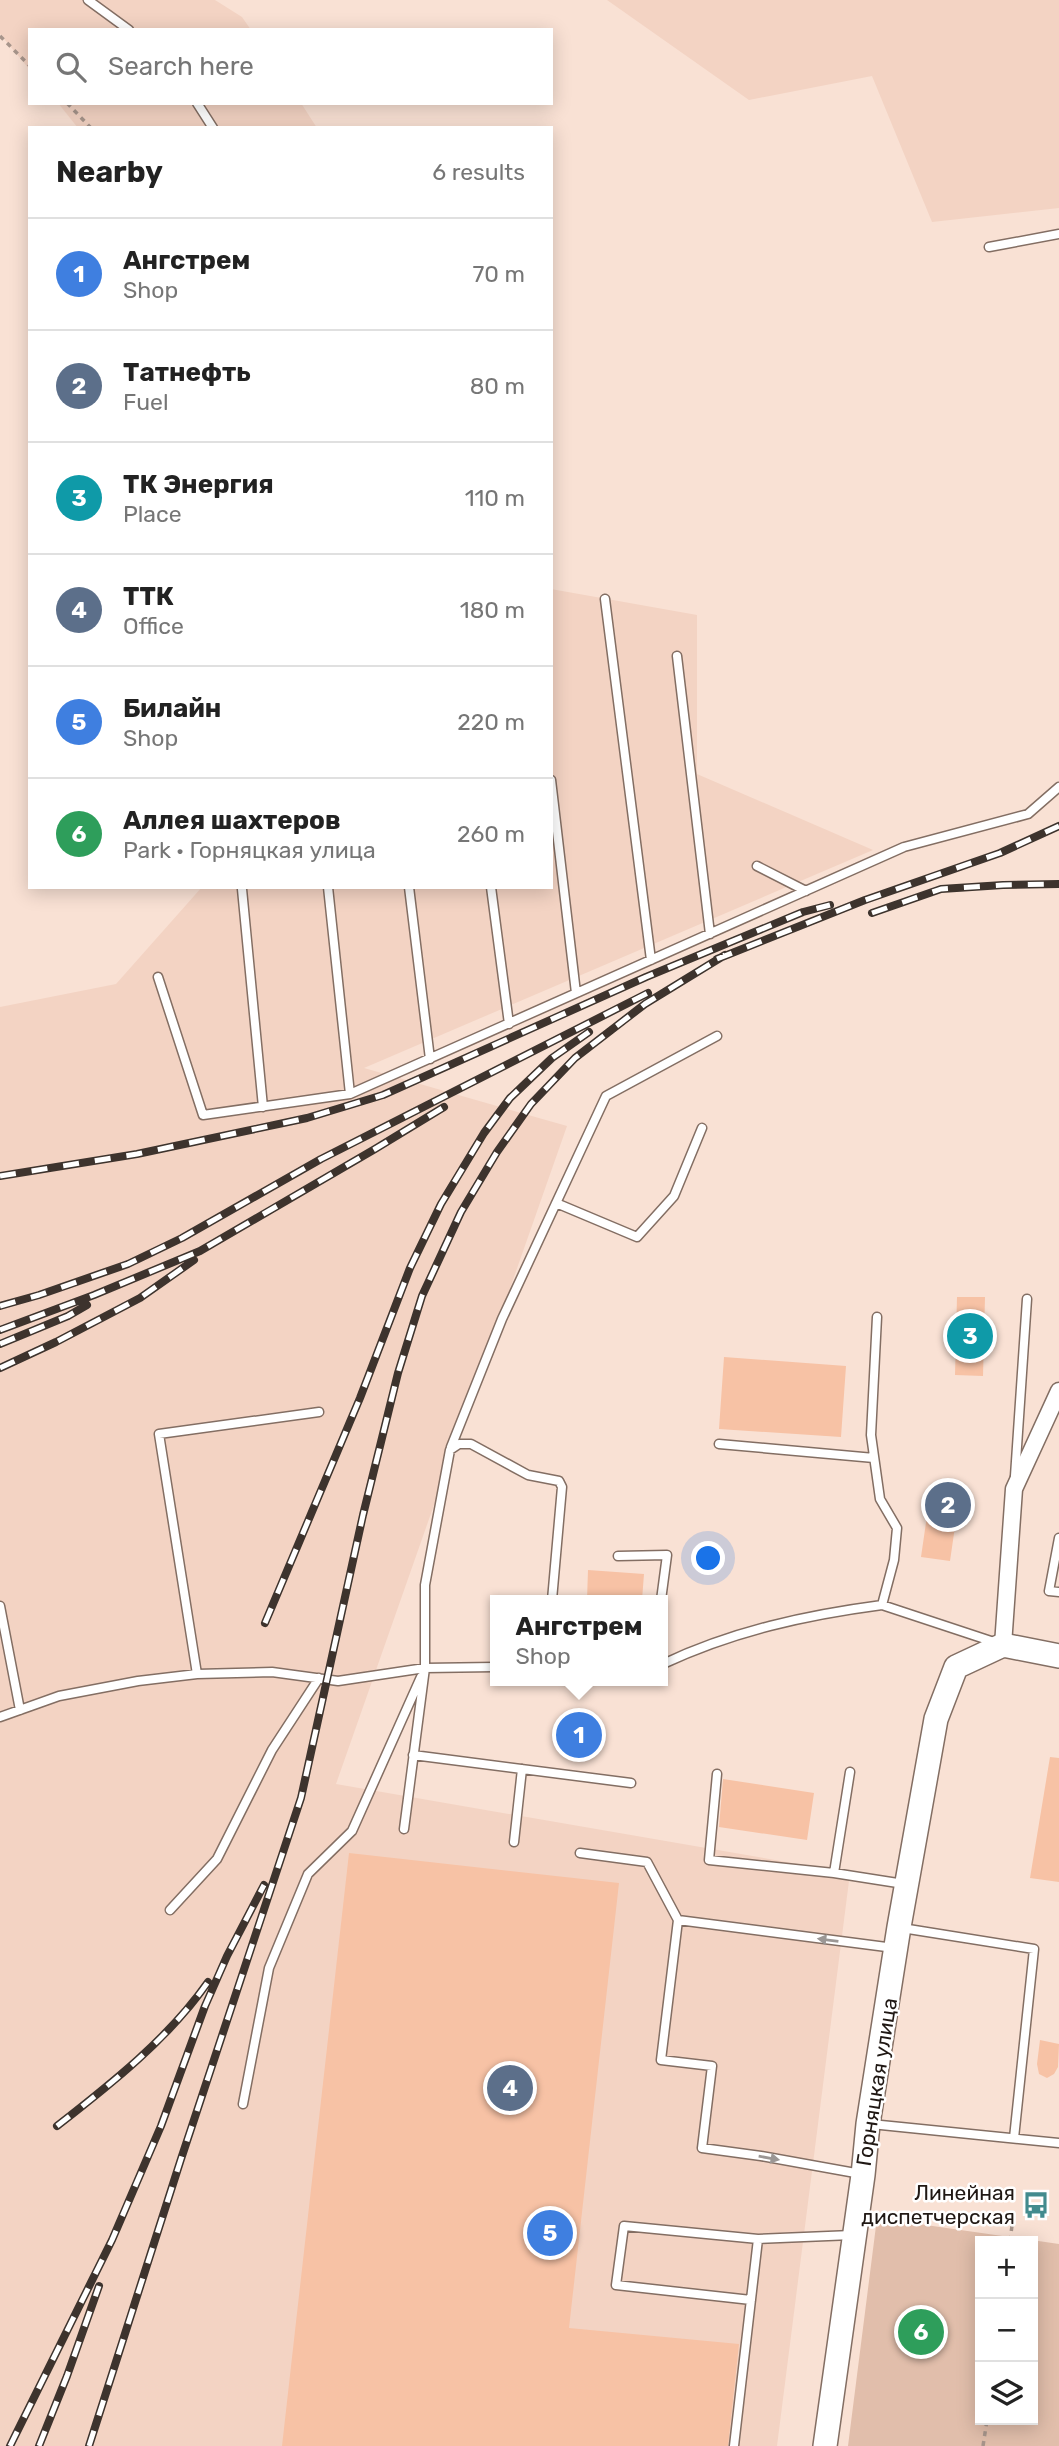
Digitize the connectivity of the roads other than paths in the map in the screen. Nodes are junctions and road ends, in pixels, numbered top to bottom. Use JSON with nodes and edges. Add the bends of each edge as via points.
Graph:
{"nodes":[{"id":1,"x":88,"y":0,"type":"edge"},
{"id":2,"x":126,"y":28,"type":"edge"},
{"id":3,"x":198,"y":105,"type":"edge"},
{"id":4,"x":212,"y":126,"type":"edge"},
{"id":5,"x":1059,"y":234,"type":"edge"},
{"id":6,"x":989,"y":247,"type":"dead end"},
{"id":7,"x":605,"y":598,"type":"dead end"},
{"id":8,"x":677,"y":656,"type":"dead end"},
{"id":9,"x":1059,"y":786,"type":"edge"},
{"id":10,"x":553,"y":797,"type":"edge"},
{"id":11,"x":757,"y":866,"type":"dead end"},
{"id":12,"x":242,"y":889,"type":"dead end"},
{"id":13,"x":328,"y":889,"type":"edge"},
{"id":14,"x":409,"y":889,"type":"edge"},
{"id":15,"x":491,"y":889,"type":"edge"},
{"id":16,"x":806,"y":891,"type":"junction"},
{"id":17,"x":710,"y":934,"type":"junction"},
{"id":18,"x":651,"y":960,"type":"junction"},
{"id":19,"x":158,"y":977,"type":"dead end"},
{"id":20,"x":576,"y":993,"type":"junction"},
{"id":21,"x":509,"y":1024,"type":"junction"},
{"id":22,"x":717,"y":1035,"type":"dead end"},
{"id":23,"x":430,"y":1059,"type":"junction"},
{"id":24,"x":350,"y":1094,"type":"junction"},
{"id":25,"x":263,"y":1107,"type":"junction"},
{"id":26,"x":702,"y":1128,"type":"dead end"},
{"id":27,"x":556,"y":1203,"type":"junction"},
{"id":28,"x":1027,"y":1299,"type":"dead end"},
{"id":29,"x":877,"y":1317,"type":"dead end"},
{"id":30,"x":1059,"y":1391,"type":"edge"},
{"id":31,"x":319,"y":1412,"type":"dead end"},
{"id":32,"x":719,"y":1444,"type":"dead end"},
{"id":33,"x":450,"y":1450,"type":"junction"},
{"id":34,"x":874,"y":1458,"type":"junction"},
{"id":35,"x":1014,"y":1489,"type":"junction"},
{"id":36,"x":1059,"y":1538,"type":"edge"},
{"id":37,"x":618,"y":1556,"type":"dead end"},
{"id":38,"x":1059,"y":1592,"type":"edge"},
{"id":39,"x":552,"y":1595,"type":"edge"},
{"id":40,"x":662,"y":1595,"type":"edge"},
{"id":41,"x":882,"y":1605,"type":"junction"},
{"id":42,"x":0,"y":1606,"type":"edge"},
{"id":43,"x":1003,"y":1646,"type":"junction"},
{"id":44,"x":1059,"y":1656,"type":"edge"},
{"id":45,"x":668,"y":1662,"type":"edge"},
{"id":46,"x":490,"y":1667,"type":"edge"},
{"id":47,"x":425,"y":1668,"type":"junction"},
{"id":48,"x":197,"y":1674,"type":"junction"},
{"id":49,"x":319,"y":1678,"type":"junction"},
{"id":50,"x":20,"y":1710,"type":"junction"},
{"id":51,"x":0,"y":1717,"type":"edge"},
{"id":52,"x":414,"y":1755,"type":"junction"},
{"id":53,"x":522,"y":1769,"type":"junction"},
{"id":54,"x":850,"y":1772,"type":"dead end"},
{"id":55,"x":717,"y":1774,"type":"dead end"},
{"id":56,"x":631,"y":1783,"type":"dead end"},
{"id":57,"x":404,"y":1829,"type":"dead end"},
{"id":58,"x":514,"y":1842,"type":"dead end"},
{"id":59,"x":580,"y":1853,"type":"dead end"},
{"id":60,"x":834,"y":1873,"type":"junction"},
{"id":61,"x":907,"y":1884,"type":"junction"},
{"id":62,"x":170,"y":1910,"type":"dead end"},
{"id":63,"x":678,"y":1920,"type":"junction"},
{"id":64,"x":897,"y":1938,"type":"junction"},
{"id":65,"x":243,"y":2104,"type":"dead end"},
{"id":66,"x":868,"y":2124,"type":"junction"},
{"id":67,"x":1014,"y":2138,"type":"junction"},
{"id":68,"x":1059,"y":2143,"type":"edge"},
{"id":69,"x":863,"y":2175,"type":"junction"},
{"id":70,"x":855,"y":2234,"type":"junction"},
{"id":71,"x":758,"y":2239,"type":"junction"},
{"id":72,"x":751,"y":2300,"type":"junction"},
{"id":73,"x":734,"y":2446,"type":"edge"},
{"id":74,"x":825,"y":2446,"type":"edge"}],
"edges":[{"from":1,"to":2,"type":"lane"},
{"from":3,"to":4,"type":"lane"},
{"from":5,"to":6,"type":"lane"},
{"from":7,"to":18,"type":"lane"},
{"from":8,"to":17,"type":"lane"},
{"from":9,"to":16,"type":"lane","via":[[1028,814],[904,847]]},
{"from":10,"to":20,"type":"lane"},
{"from":11,"to":16,"type":"lane"},
{"from":12,"to":25,"type":"lane"},
{"from":13,"to":24,"type":"lane"},
{"from":14,"to":23,"type":"lane"},
{"from":15,"to":21,"type":"lane"},
{"from":16,"to":17,"type":"lane"},
{"from":17,"to":18,"type":"lane"},
{"from":18,"to":20,"type":"lane"},
{"from":19,"to":25,"type":"lane","via":[[203,1115]]},
{"from":20,"to":21,"type":"lane"},
{"from":21,"to":23,"type":"lane"},
{"from":22,"to":27,"type":"lane","via":[[606,1096]]},
{"from":23,"to":24,"type":"lane"},
{"from":24,"to":25,"type":"lane"},
{"from":26,"to":27,"type":"lane","via":[[674,1196],[637,1237]]},
{"from":27,"to":33,"type":"lane","via":[[502,1319]]},
{"from":28,"to":35,"type":"lane"},
{"from":29,"to":34,"type":"lane","via":[[871,1434]]},
{"from":30,"to":35,"type":"street"},
{"from":31,"to":48,"type":"lane","via":[[159,1434]]},
{"from":32,"to":34,"type":"lane"},
{"from":33,"to":39,"type":"lane","via":[[471,1444],[528,1475],[559,1481]]},
{"from":33,"to":47,"type":"lane","via":[[425,1585]]},
{"from":34,"to":41,"type":"lane","via":[[880,1499],[897,1528]]},
{"from":35,"to":43,"type":"street"},
{"from":36,"to":38,"type":"lane","via":[[1049,1591]]},
{"from":37,"to":40,"type":"lane","via":[[667,1555]]},
{"from":41,"to":43,"type":"lane"},
{"from":41,"to":45,"type":"lane","via":[[762,1627]]},
{"from":42,"to":50,"type":"lane"},
{"from":43,"to":44,"type":"street"},
{"from":43,"to":61,"type":"street","name":"Горняцкая улица","via":[[956,1667],[936,1719]]},
{"from":46,"to":47,"type":"lane"},
{"from":47,"to":49,"type":"lane","via":[[338,1681]]},
{"from":47,"to":52,"type":"lane"},
{"from":47,"to":65,"type":"lane","via":[[352,1831],[308,1874],[269,1968]]},
{"from":48,"to":49,"type":"lane","via":[[272,1672]]},
{"from":48,"to":50,"type":"lane","via":[[59,1696]]},
{"from":49,"to":62,"type":"lane","via":[[272,1750],[216,1859]]},
{"from":50,"to":51,"type":"lane"},
{"from":52,"to":53,"type":"lane"},
{"from":52,"to":57,"type":"lane"},
{"from":53,"to":56,"type":"lane"},
{"from":53,"to":58,"type":"lane"},
{"from":54,"to":60,"type":"lane"},
{"from":55,"to":60,"type":"lane","via":[[709,1860]]},
{"from":59,"to":63,"type":"lane","via":[[647,1861]]},
{"from":60,"to":61,"type":"lane"},
{"from":61,"to":64,"type":"street","name":"Горняцкая улица"},
{"from":64,"to":63,"type":"lane","one_way":true},
{"from":63,"to":69,"type":"lane","one_way":true,"via":[[661,2060],[712,2066],[702,2148]]},
{"from":64,"to":66,"type":"street","name":"Горняцкая улица"},
{"from":64,"to":67,"type":"lane","via":[[1034,1949]]},
{"from":66,"to":67,"type":"lane"},
{"from":66,"to":69,"type":"street","name":"Горняцкая улица"},
{"from":67,"to":68,"type":"lane"},
{"from":69,"to":70,"type":"street","name":"Горняцкая улица"},
{"from":70,"to":71,"type":"lane"},
{"from":70,"to":74,"type":"street","name":"Горняцкая улица"},
{"from":71,"to":72,"type":"lane"},
{"from":71,"to":72,"type":"lane","via":[[624,2226],[616,2285]]},
{"from":72,"to":73,"type":"lane"}]}
